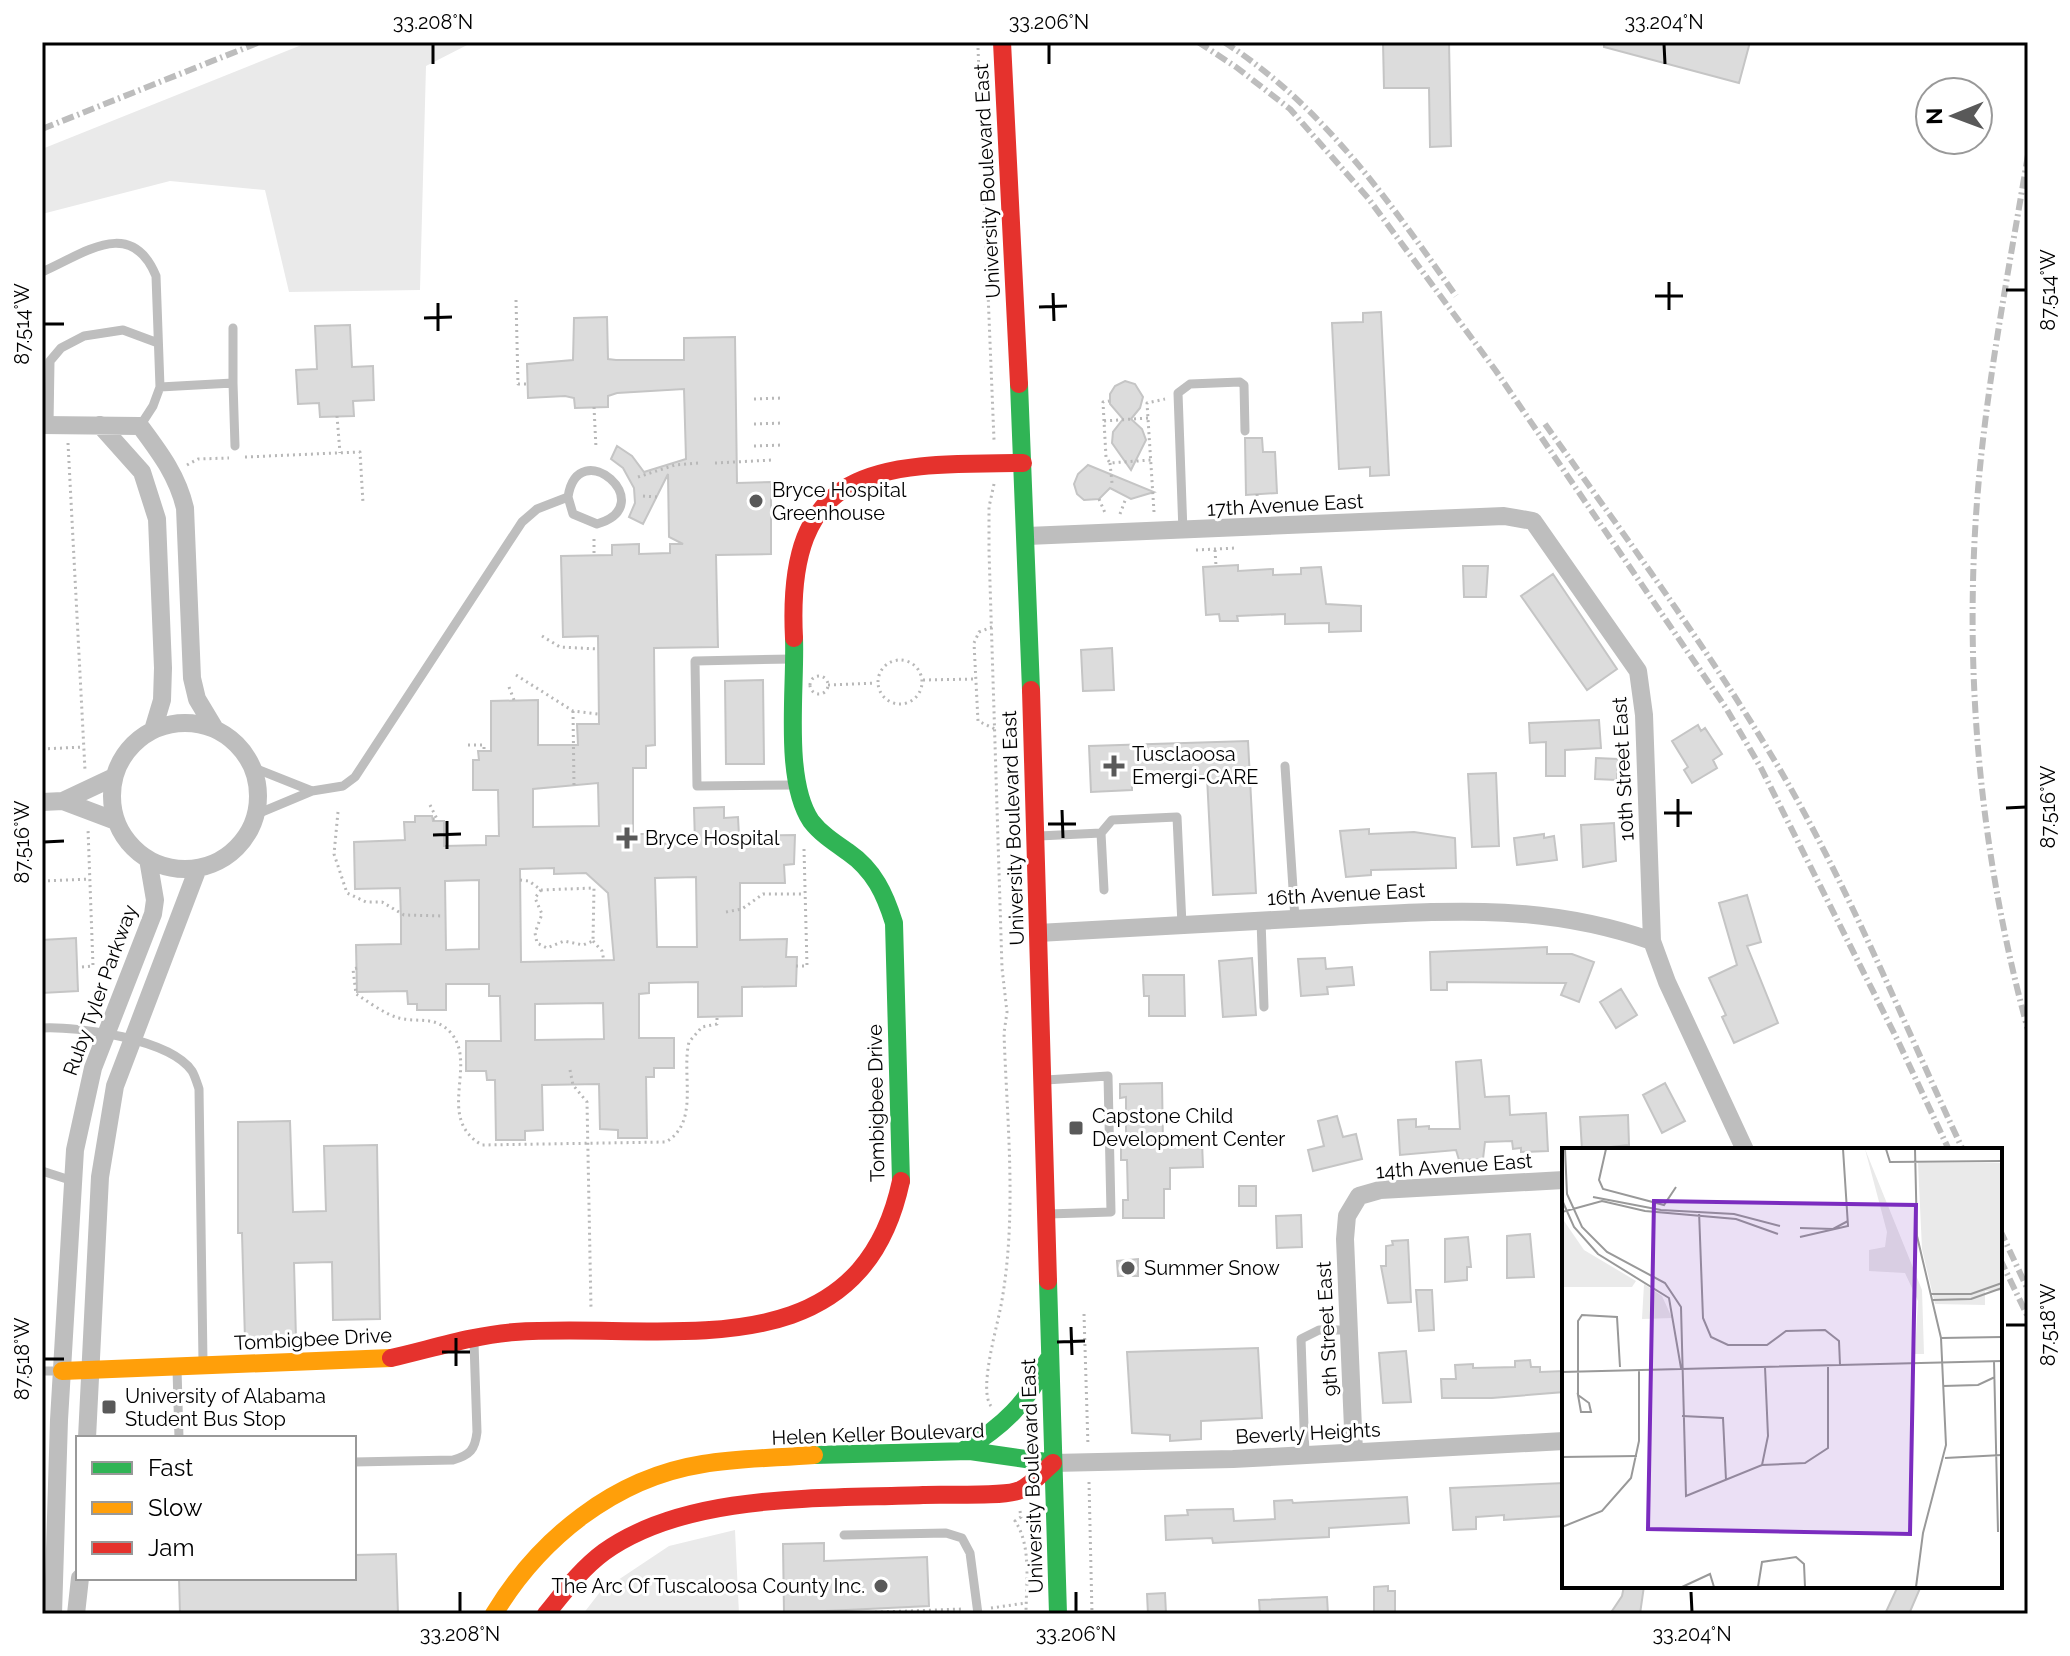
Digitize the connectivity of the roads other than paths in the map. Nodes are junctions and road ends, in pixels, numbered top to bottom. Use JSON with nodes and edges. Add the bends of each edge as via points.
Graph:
{"nodes":[{"id":1,"x":1002,"y":42,"type":"edge"},
{"id":2,"x":42,"y":272,"type":"edge"},
{"id":3,"x":233,"y":328,"type":"dead end"},
{"id":4,"x":158,"y":343,"type":"junction"},
{"id":5,"x":233,"y":383,"type":"junction"},
{"id":6,"x":160,"y":387,"type":"junction"},
{"id":7,"x":46,"y":425,"type":"edge"},
{"id":8,"x":100,"y":425,"type":"junction"},
{"id":9,"x":140,"y":426,"type":"junction"},
{"id":10,"x":1245,"y":431,"type":"dead end"},
{"id":11,"x":235,"y":446,"type":"dead end"},
{"id":12,"x":1023,"y":463,"type":"junction"},
{"id":13,"x":568,"y":497,"type":"junction"},
{"id":14,"x":1541,"y":529,"type":"joint"},
{"id":15,"x":1183,"y":532,"type":"junction"},
{"id":16,"x":1027,"y":536,"type":"junction"},
{"id":17,"x":795,"y":659,"type":"junction"},
{"id":18,"x":215,"y":729,"type":"junction"},
{"id":19,"x":153,"y":730,"type":"junction"},
{"id":20,"x":1285,"y":766,"type":"dead end"},
{"id":21,"x":254,"y":768,"type":"junction"},
{"id":22,"x":114,"y":777,"type":"junction"},
{"id":23,"x":798,"y":785,"type":"junction"},
{"id":24,"x":312,"y":791,"type":"junction"},
{"id":25,"x":63,"y":801,"type":"junction"},
{"id":26,"x":42,"y":802,"type":"edge"},
{"id":27,"x":257,"y":814,"type":"junction"},
{"id":28,"x":116,"y":821,"type":"junction"},
{"id":29,"x":1101,"y":833,"type":"junction"},
{"id":30,"x":1035,"y":836,"type":"junction"},
{"id":31,"x":148,"y":859,"type":"junction"},
{"id":32,"x":198,"y":868,"type":"junction"},
{"id":33,"x":1104,"y":890,"type":"dead end"},
{"id":34,"x":1295,"y":919,"type":"junction"},
{"id":35,"x":1261,"y":920,"type":"junction"},
{"id":36,"x":1182,"y":925,"type":"junction"},
{"id":37,"x":1038,"y":933,"type":"junction"},
{"id":38,"x":1652,"y":941,"type":"junction"},
{"id":39,"x":1264,"y":1007,"type":"dead end"},
{"id":40,"x":42,"y":1028,"type":"edge"},
{"id":41,"x":105,"y":1033,"type":"junction"},
{"id":42,"x":132,"y":1039,"type":"junction"},
{"id":43,"x":1043,"y":1080,"type":"junction"},
{"id":44,"x":1744,"y":1148,"type":"edge"},
{"id":45,"x":42,"y":1171,"type":"edge"},
{"id":46,"x":1562,"y":1180,"type":"edge"},
{"id":47,"x":73,"y":1181,"type":"junction"},
{"id":48,"x":1353,"y":1206,"type":"joint"},
{"id":49,"x":1046,"y":1214,"type":"junction"},
{"id":50,"x":1350,"y":1330,"type":"junction"},
{"id":51,"x":474,"y":1339,"type":"junction"},
{"id":52,"x":1050,"y":1354,"type":"junction"},
{"id":53,"x":203,"y":1366,"type":"junction"},
{"id":54,"x":177,"y":1367,"type":"junction"},
{"id":55,"x":89,"y":1370,"type":"junction"},
{"id":56,"x":42,"y":1371,"type":"edge"},
{"id":57,"x":62,"y":1371,"type":"junction"},
{"id":58,"x":87,"y":1436,"type":"edge"},
{"id":59,"x":179,"y":1436,"type":"edge"},
{"id":60,"x":1562,"y":1441,"type":"edge"},
{"id":61,"x":964,"y":1450,"type":"junction"},
{"id":62,"x":1354,"y":1452,"type":"junction"},
{"id":63,"x":1305,"y":1455,"type":"junction"},
{"id":64,"x":356,"y":1462,"type":"edge"},
{"id":65,"x":1053,"y":1463,"type":"junction"},
{"id":66,"x":844,"y":1535,"type":"dead end"},
{"id":67,"x":80,"y":1580,"type":"edge"},
{"id":68,"x":978,"y":1611,"type":"edge"},
{"id":69,"x":53,"y":1614,"type":"edge"},
{"id":70,"x":76,"y":1614,"type":"edge"},
{"id":71,"x":494,"y":1614,"type":"edge"},
{"id":72,"x":546,"y":1614,"type":"edge"},
{"id":73,"x":1058,"y":1614,"type":"edge"}],
"edges":[{"from":1,"to":12,"type":"street","name":"University Boulevard East"},
{"from":2,"to":4,"type":"lane","via":[[99,244],[136,249],[156,276]]},
{"from":3,"to":5,"type":"lane"},
{"from":4,"to":6,"type":"lane"},
{"from":4,"to":7,"type":"lane","via":[[123,330],[84,336],[61,348],[50,361]]},
{"from":5,"to":6,"type":"lane"},
{"from":5,"to":11,"type":"lane"},
{"from":6,"to":9,"type":"lane"},
{"from":7,"to":8,"type":"street"},
{"from":8,"to":9,"type":"street"},
{"from":8,"to":19,"type":"street","via":[[142,472],[157,519],[163,668],[162,700]]},
{"from":9,"to":18,"type":"street","via":[[179,483],[185,508],[192,678],[197,699]]},
{"from":10,"to":15,"type":"lane","via":[[1240,382],[1190,384],[1178,393]]},
{"from":12,"to":16,"type":"street","name":"University Boulevard East"},
{"from":12,"to":17,"type":"street","name":"Tombigbee Drive","via":[[887,467],[848,484],[822,508],[797,560]]},
{"from":13,"to":13,"type":"lane","via":[[580,475],[596,471],[612,477],[621,501],[613,517],[597,524],[573,514]]},
{"from":13,"to":24,"type":"lane","via":[[537,509],[522,522],[355,777],[343,786]]},
{"from":14,"to":15,"type":"street","name":"17th Avenue East","via":[[1524,517],[1504,516]]},
{"from":14,"to":38,"type":"street","name":"10th Street East","via":[[1638,671]]},
{"from":15,"to":16,"type":"street","name":"17th Avenue East"},
{"from":16,"to":30,"type":"street","name":"University Boulevard East"},
{"from":17,"to":23,"type":"street","name":"Tombigbee Drive"},
{"from":17,"to":23,"type":"lane","via":[[695,661],[697,786]]},
{"from":18,"to":19,"type":"street","via":[[173,723]]},
{"from":18,"to":21,"type":"street","via":[[232,740]]},
{"from":19,"to":22,"type":"street","via":[[136,742]]},
{"from":20,"to":34,"type":"lane"},
{"from":21,"to":24,"type":"lane"},
{"from":21,"to":27,"type":"street"},
{"from":22,"to":25,"type":"street"},
{"from":22,"to":28,"type":"street"},
{"from":23,"to":51,"type":"street","name":"Tombigbee Drive","via":[[815,830],[871,872],[885,891],[894,923],[903,1172],[893,1219],[874,1255],[855,1278],[803,1312],[731,1329],[514,1332]]},
{"from":24,"to":27,"type":"lane"},
{"from":25,"to":26,"type":"street"},
{"from":25,"to":28,"type":"street"},
{"from":27,"to":32,"type":"street","via":[[236,849]]},
{"from":28,"to":31,"type":"street","via":[[129,843]]},
{"from":29,"to":30,"type":"lane"},
{"from":29,"to":33,"type":"lane"},
{"from":29,"to":36,"type":"lane","via":[[1112,820],[1177,817]]},
{"from":30,"to":37,"type":"street","name":"University Boulevard East"},
{"from":31,"to":32,"type":"street"},
{"from":31,"to":41,"type":"street","name":"Ruby Tyler Parkway","via":[[153,914]]},
{"from":32,"to":42,"type":"street"},
{"from":34,"to":35,"type":"street","name":"16th Avenue East"},
{"from":34,"to":38,"type":"street","name":"16th Avenue East","via":[[1487,911],[1556,915]]},
{"from":35,"to":36,"type":"street","name":"16th Avenue East"},
{"from":35,"to":39,"type":"lane"},
{"from":36,"to":37,"type":"street","name":"16th Avenue East"},
{"from":37,"to":43,"type":"street","name":"University Boulevard East"},
{"from":38,"to":44,"type":"street"},
{"from":40,"to":41,"type":"lane"},
{"from":41,"to":42,"type":"lane"},
{"from":41,"to":47,"type":"street","name":"Ruby Tyler Parkway","via":[[84,1109]]},
{"from":42,"to":53,"type":"lane","via":[[176,1058],[192,1070],[199,1089]]},
{"from":42,"to":55,"type":"street","via":[[105,1134]]},
{"from":43,"to":49,"type":"street","name":"University Boulevard East"},
{"from":43,"to":49,"type":"lane","via":[[1108,1076],[1110,1152],[1111,1212]]},
{"from":45,"to":47,"type":"lane"},
{"from":46,"to":48,"type":"street","name":"14th Avenue East","via":[[1380,1190],[1359,1196]]},
{"from":47,"to":57,"type":"street","name":"Ruby Tyler Parkway"},
{"from":48,"to":50,"type":"street","name":"9th Street East","via":[[1345,1239]]},
{"from":49,"to":52,"type":"street","name":"University Boulevard East"},
{"from":50,"to":62,"type":"street","name":"9th Street East"},
{"from":50,"to":63,"type":"lane","via":[[1319,1330],[1301,1339]]},
{"from":51,"to":53,"type":"street","name":"Tombigbee Drive","via":[[381,1360]]},
{"from":51,"to":64,"type":"lane","via":[[477,1432],[468,1456]]},
{"from":52,"to":61,"type":"street","via":[[1038,1386],[1007,1424]]},
{"from":52,"to":65,"type":"street","name":"University Boulevard East"},
{"from":53,"to":54,"type":"street","name":"Tombigbee Drive"},
{"from":54,"to":55,"type":"street","name":"Tombigbee Drive"},
{"from":54,"to":59,"type":"lane"},
{"from":55,"to":57,"type":"street","name":"Tombigbee Drive"},
{"from":55,"to":58,"type":"street"},
{"from":56,"to":57,"type":"lane"},
{"from":57,"to":69,"type":"street","name":"Ruby Tyler Parkway"},
{"from":60,"to":62,"type":"street","name":"Beverly Heights"},
{"from":61,"to":65,"type":"street","name":"Helen Keller Boulevard"},
{"from":61,"to":71,"type":"street","name":"Helen Keller Boulevard","via":[[702,1464],[666,1472],[606,1499],[559,1532],[518,1576]]},
{"from":62,"to":63,"type":"street","name":"Beverly Heights"},
{"from":63,"to":65,"type":"street","name":"Beverly Heights"},
{"from":65,"to":72,"type":"street","via":[[1019,1491],[687,1512],[609,1549],[585,1567]]},
{"from":65,"to":73,"type":"street","name":"University Boulevard East"},
{"from":66,"to":68,"type":"lane","via":[[946,1533],[962,1538],[970,1553]]},
{"from":67,"to":70,"type":"street"}]}
